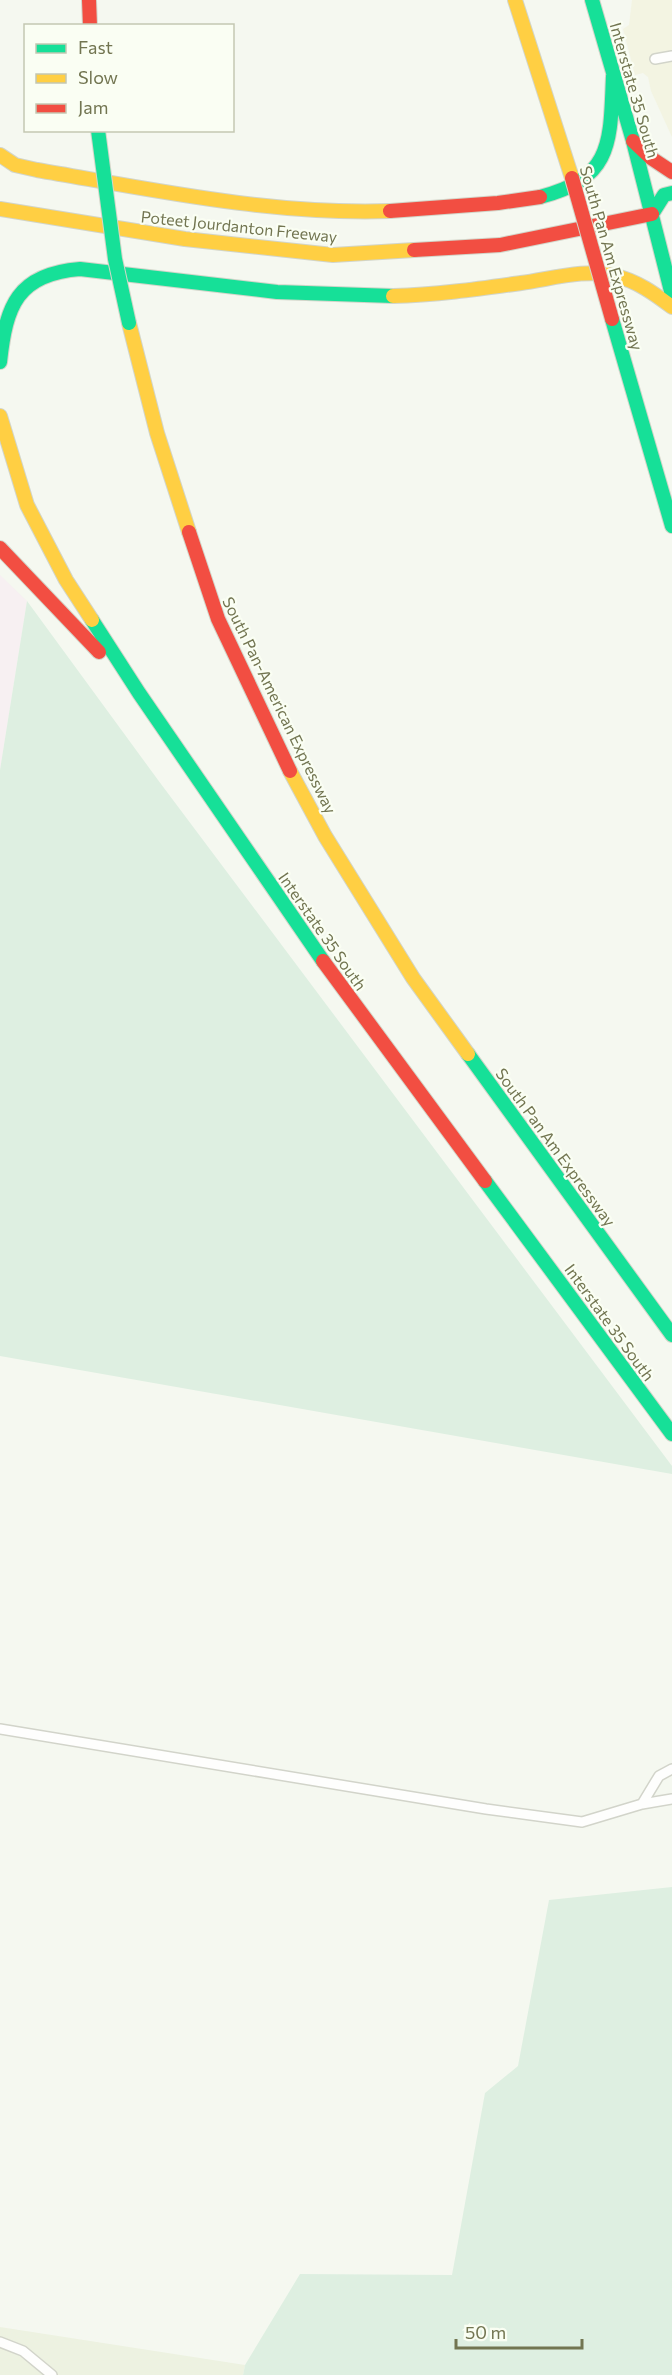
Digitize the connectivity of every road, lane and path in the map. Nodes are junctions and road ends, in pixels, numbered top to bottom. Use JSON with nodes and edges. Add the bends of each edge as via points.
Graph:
{"nodes":[{"id":1,"x":89,"y":0,"type":"edge"},
{"id":2,"x":515,"y":0,"type":"edge"},
{"id":3,"x":592,"y":0,"type":"edge"},
{"id":4,"x":533,"y":11,"type":"dead end"},
{"id":5,"x":90,"y":24,"type":"edge"},
{"id":6,"x":672,"y":56,"type":"edge"},
{"id":7,"x":655,"y":59,"type":"dead end"},
{"id":8,"x":613,"y":76,"type":"junction"},
{"id":9,"x":98,"y":132,"type":"edge"},
{"id":10,"x":633,"y":141,"type":"junction"},
{"id":11,"x":0,"y":155,"type":"edge"},
{"id":12,"x":672,"y":172,"type":"edge"},
{"id":13,"x":572,"y":178,"type":"junction"},
{"id":14,"x":672,"y":193,"type":"edge"},
{"id":15,"x":0,"y":209,"type":"edge"},
{"id":16,"x":652,"y":214,"type":"junction"},
{"id":17,"x":670,"y":217,"type":"dead end"},
{"id":18,"x":671,"y":286,"type":"edge"},
{"id":19,"x":672,"y":307,"type":"edge"},
{"id":20,"x":0,"y":362,"type":"edge"},
{"id":21,"x":0,"y":416,"type":"edge"},
{"id":22,"x":672,"y":526,"type":"edge"},
{"id":23,"x":0,"y":548,"type":"edge"},
{"id":24,"x":139,"y":693,"type":"junction"},
{"id":25,"x":413,"y":978,"type":"joint"},
{"id":26,"x":672,"y":1335,"type":"edge"},
{"id":27,"x":672,"y":1434,"type":"edge"},
{"id":28,"x":0,"y":1729,"type":"edge"},
{"id":29,"x":672,"y":1768,"type":"edge"},
{"id":30,"x":672,"y":1799,"type":"edge"},
{"id":31,"x":642,"y":1804,"type":"junction"},
{"id":32,"x":0,"y":2342,"type":"edge"},
{"id":33,"x":52,"y":2375,"type":"edge"}],
"edges":[{"from":1,"to":5,"type":"main road"},
{"from":2,"to":13,"type":"main road","name":"South Pan Am Expressway"},
{"from":3,"to":8,"type":"main road","name":"Interstate 35 South"},
{"from":4,"to":13,"type":"main road","via":[[559,100]]},
{"from":6,"to":7,"type":"lane"},
{"from":8,"to":10,"type":"main road","name":"Interstate 35 South"},
{"from":8,"to":11,"type":"main road","via":[[602,158],[589,175],[561,190],[518,201],[428,210],[308,210],[37,170],[15,165]]},
{"from":9,"to":25,"type":"main road","name":"South Pan-American Expressway","bridge":true,"via":[[115,260],[129,323],[157,433],[218,619],[299,789]]},
{"from":10,"to":12,"type":"main road"},
{"from":10,"to":16,"type":"main road","name":"Interstate 35 South"},
{"from":13,"to":22,"type":"main road","name":"South Pan Am Expressway","bridge":true},
{"from":14,"to":16,"type":"main road","via":[[664,195]]},
{"from":15,"to":16,"type":"main road","name":"Poteet Jourdanton Freeway","via":[[185,239],[333,255],[500,245]]},
{"from":16,"to":17,"type":"main road","name":"Poteet Jourdanton Freeway"},
{"from":16,"to":18,"type":"main road","name":"Interstate 35 South"},
{"from":19,"to":20,"type":"main road","via":[[647,290],[609,274],[397,296],[331,296],[60,269],[23,291],[8,313]]},
{"from":21,"to":24,"type":"main road","name":"Interstate 35 South","via":[[27,505],[66,580]]},
{"from":23,"to":24,"type":"main road"},
{"from":24,"to":27,"type":"main road","name":"Interstate 35 South","via":[[326,965]]},
{"from":25,"to":26,"type":"main road","name":"South Pan Am Expressway"},
{"from":28,"to":31,"type":"lane","via":[[582,1822]]},
{"from":29,"to":31,"type":"lane","via":[[659,1776]]},
{"from":30,"to":31,"type":"lane"},
{"from":32,"to":33,"type":"lane","via":[[23,2351]]}]}
